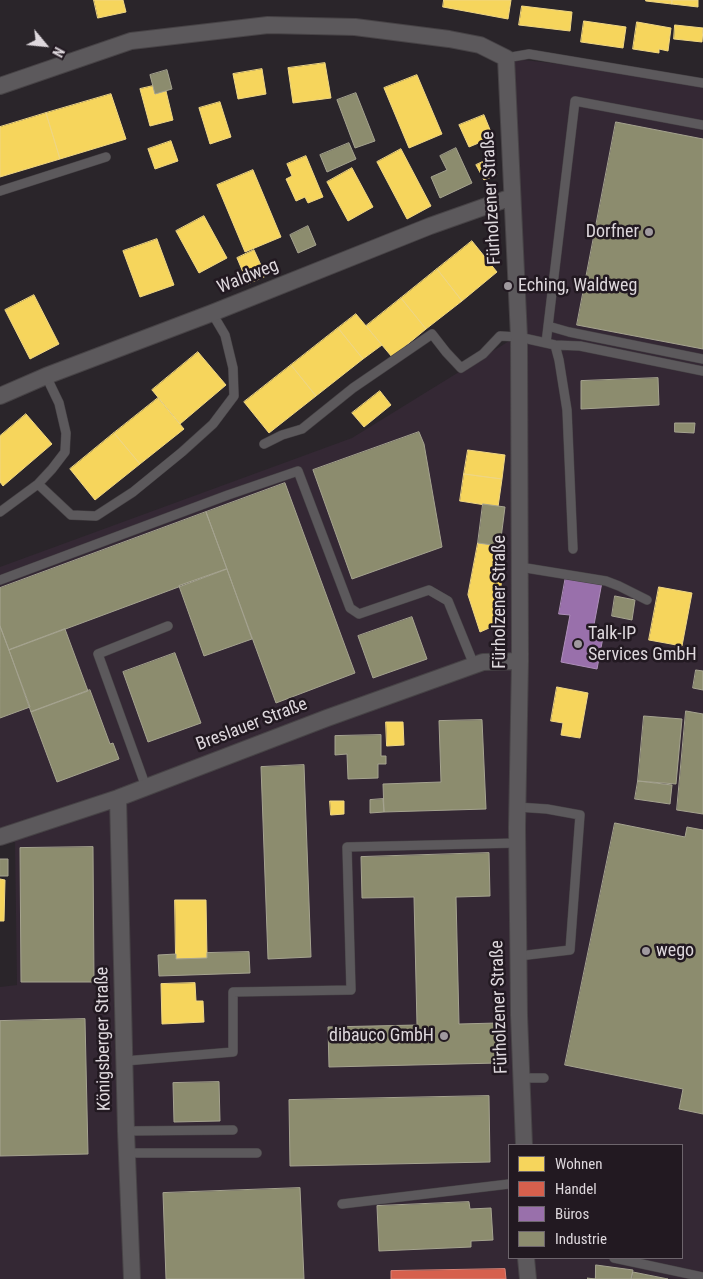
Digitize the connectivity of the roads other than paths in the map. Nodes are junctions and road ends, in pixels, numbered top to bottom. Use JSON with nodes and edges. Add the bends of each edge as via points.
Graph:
{"nodes":[{"id":1,"x":506,"y":58,"type":"junction"},
{"id":2,"x":703,"y":83,"type":"edge"},
{"id":3,"x":0,"y":86,"type":"edge"},
{"id":4,"x":703,"y":125,"type":"edge"},
{"id":5,"x":106,"y":157,"type":"dead end"},
{"id":6,"x":0,"y":191,"type":"edge"},
{"id":7,"x":512,"y":196,"type":"junction"},
{"id":8,"x":212,"y":313,"type":"junction"},
{"id":9,"x":548,"y":326,"type":"junction"},
{"id":10,"x":519,"y":337,"type":"junction"},
{"id":11,"x":550,"y":344,"type":"junction"},
{"id":12,"x":703,"y":359,"type":"edge"},
{"id":13,"x":703,"y":371,"type":"edge"},
{"id":14,"x":46,"y":376,"type":"junction"},
{"id":15,"x":0,"y":396,"type":"edge"},
{"id":16,"x":264,"y":444,"type":"dead end"},
{"id":17,"x":38,"y":484,"type":"junction"},
{"id":18,"x":0,"y":512,"type":"edge"},
{"id":19,"x":573,"y":549,"type":"dead end"},
{"id":20,"x":520,"y":567,"type":"junction"},
{"id":21,"x":0,"y":580,"type":"edge"},
{"id":22,"x":647,"y":600,"type":"dead end"},
{"id":23,"x":168,"y":626,"type":"dead end"},
{"id":24,"x":520,"y":661,"type":"junction"},
{"id":25,"x":474,"y":665,"type":"junction"},
{"id":26,"x":146,"y":787,"type":"junction"},
{"id":27,"x":118,"y":798,"type":"junction"},
{"id":28,"x":517,"y":807,"type":"junction"},
{"id":29,"x":0,"y":837,"type":"edge"},
{"id":30,"x":517,"y":843,"type":"junction"},
{"id":31,"x":518,"y":956,"type":"junction"},
{"id":32,"x":125,"y":1061,"type":"junction"},
{"id":33,"x":523,"y":1078,"type":"junction"},
{"id":34,"x":544,"y":1078,"type":"dead end"},
{"id":35,"x":233,"y":1130,"type":"dead end"},
{"id":36,"x":126,"y":1131,"type":"junction"},
{"id":37,"x":524,"y":1144,"type":"edge"},
{"id":38,"x":127,"y":1153,"type":"junction"},
{"id":39,"x":257,"y":1154,"type":"dead end"},
{"id":40,"x":508,"y":1184,"type":"edge"},
{"id":41,"x":342,"y":1204,"type":"dead end"},
{"id":42,"x":526,"y":1259,"type":"edge"},
{"id":43,"x":619,"y":1259,"type":"edge"},
{"id":44,"x":703,"y":1276,"type":"edge"},
{"id":45,"x":132,"y":1279,"type":"edge"},
{"id":46,"x":528,"y":1279,"type":"edge"}],
"edges":[{"from":1,"to":2,"type":"lane","via":[[529,54]]},
{"from":1,"to":3,"type":"street","via":[[480,45],[449,39],[355,27],[268,25],[131,41]]},
{"from":1,"to":7,"type":"street","name":"Fürholzener Straße"},
{"from":4,"to":9,"type":"lane","via":[[575,101]]},
{"from":5,"to":6,"type":"lane"},
{"from":7,"to":8,"type":"street","name":"Waldweg"},
{"from":7,"to":10,"type":"street","name":"Fürholzener Straße"},
{"from":8,"to":14,"type":"street","name":"Waldweg"},
{"from":8,"to":17,"type":"lane","via":[[225,334],[233,368],[234,396],[213,424],[133,492],[96,516],[71,515]]},
{"from":9,"to":11,"type":"lane"},
{"from":9,"to":12,"type":"lane"},
{"from":10,"to":11,"type":"lane"},
{"from":10,"to":16,"type":"lane","via":[[500,336],[483,354],[461,368],[432,334],[353,388],[302,429]]},
{"from":10,"to":20,"type":"street","name":"Fürholzener Straße"},
{"from":11,"to":13,"type":"lane","via":[[580,346]]},
{"from":11,"to":19,"type":"lane","via":[[559,360],[567,410]]},
{"from":14,"to":15,"type":"street","name":"Waldweg"},
{"from":14,"to":17,"type":"lane","via":[[59,403],[66,432],[65,452]]},
{"from":17,"to":18,"type":"lane"},
{"from":20,"to":22,"type":"lane","via":[[606,581]]},
{"from":20,"to":24,"type":"street","name":"Fürholzener Straße"},
{"from":21,"to":25,"type":"lane","via":[[298,471],[350,608],[359,614],[429,590],[448,601]]},
{"from":23,"to":26,"type":"lane","via":[[98,654]]},
{"from":24,"to":25,"type":"street","name":"Breslauer Straße"},
{"from":24,"to":28,"type":"street","name":"Fürholzener Straße"},
{"from":25,"to":26,"type":"street","name":"Breslauer Straße"},
{"from":26,"to":27,"type":"street","name":"Breslauer Straße"},
{"from":27,"to":29,"type":"street","name":"Breslauer Straße"},
{"from":27,"to":32,"type":"street","name":"Königsberger Straße"},
{"from":28,"to":30,"type":"street","name":"Fürholzener Straße"},
{"from":28,"to":31,"type":"lane","via":[[580,815],[570,950]]},
{"from":30,"to":31,"type":"street","name":"Fürholzener Straße"},
{"from":30,"to":32,"type":"lane","via":[[347,848],[351,990],[232,992],[233,1052]]},
{"from":31,"to":33,"type":"street","name":"Fürholzener Straße"},
{"from":32,"to":36,"type":"street","name":"Königsberger Straße"},
{"from":33,"to":34,"type":"lane"},
{"from":33,"to":37,"type":"street","name":"Fürholzener Straße"},
{"from":35,"to":36,"type":"lane"},
{"from":36,"to":38,"type":"street","name":"Königsberger Straße"},
{"from":38,"to":39,"type":"lane"},
{"from":38,"to":45,"type":"street","name":"Königsberger Straße"},
{"from":40,"to":41,"type":"lane"},
{"from":42,"to":46,"type":"street"},
{"from":43,"to":44,"type":"lane"}]}
